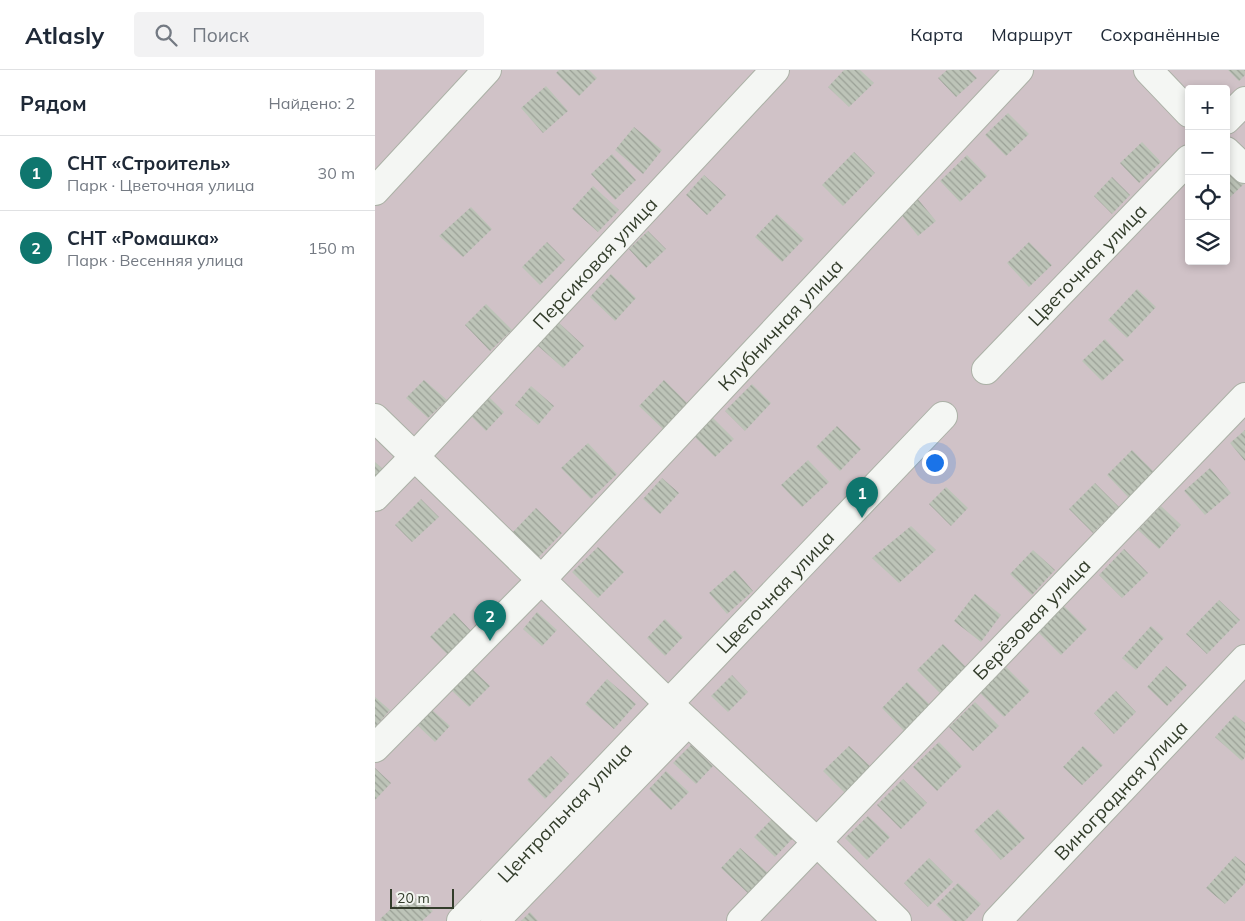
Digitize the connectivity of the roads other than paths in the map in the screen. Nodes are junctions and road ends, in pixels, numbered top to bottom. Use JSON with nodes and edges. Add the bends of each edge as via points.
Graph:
{"nodes":[{"id":1,"x":487,"y":70,"type":"edge"},
{"id":2,"x":775,"y":70,"type":"edge"},
{"id":3,"x":1019,"y":70,"type":"edge"},
{"id":4,"x":1148,"y":70,"type":"edge"},
{"id":5,"x":1245,"y":101,"type":"edge"},
{"id":6,"x":1185,"y":109,"type":"edge"},
{"id":7,"x":1230,"y":116,"type":"edge"},
{"id":8,"x":1230,"y":155,"type":"edge"},
{"id":9,"x":1185,"y":162,"type":"edge"},
{"id":10,"x":1245,"y":169,"type":"edge"},
{"id":11,"x":375,"y":191,"type":"edge"},
{"id":12,"x":987,"y":370,"type":"dead end"},
{"id":13,"x":1245,"y":397,"type":"edge"},
{"id":14,"x":943,"y":416,"type":"dead end"},
{"id":15,"x":375,"y":418,"type":"edge"},
{"id":16,"x":415,"y":456,"type":"junction"},
{"id":17,"x":375,"y":497,"type":"edge"},
{"id":18,"x":542,"y":579,"type":"junction"},
{"id":19,"x":1245,"y":659,"type":"edge"},
{"id":20,"x":668,"y":704,"type":"junction"},
{"id":21,"x":688,"y":722,"type":"junction"},
{"id":22,"x":375,"y":748,"type":"edge"},
{"id":23,"x":818,"y":843,"type":"junction"},
{"id":24,"x":461,"y":921,"type":"edge"},
{"id":25,"x":495,"y":921,"type":"edge"},
{"id":26,"x":741,"y":921,"type":"edge"},
{"id":27,"x":897,"y":921,"type":"edge"},
{"id":28,"x":997,"y":921,"type":"edge"}],
"edges":[{"from":1,"to":11,"type":"street"},
{"from":2,"to":16,"type":"street","name":"Персиковая улица"},
{"from":3,"to":18,"type":"street","name":"Клубничная улица"},
{"from":4,"to":6,"type":"street"},
{"from":5,"to":7,"type":"street"},
{"from":8,"to":10,"type":"street"},
{"from":9,"to":12,"type":"street","name":"Цветочная улица"},
{"from":13,"to":23,"type":"street","name":"Берёзовая улица"},
{"from":14,"to":20,"type":"street","name":"Цветочная улица"},
{"from":15,"to":16,"type":"street"},
{"from":16,"to":17,"type":"street","name":"Персиковая улица"},
{"from":16,"to":18,"type":"street"},
{"from":18,"to":20,"type":"street"},
{"from":18,"to":22,"type":"street","name":"Клубничная улица"},
{"from":19,"to":28,"type":"street","name":"Виноградная улица"},
{"from":20,"to":21,"type":"street"},
{"from":20,"to":24,"type":"street","name":"Центральная улица"},
{"from":21,"to":23,"type":"street"},
{"from":21,"to":25,"type":"street","name":"Центральная улица"},
{"from":23,"to":26,"type":"street","name":"Берёзовая улица"},
{"from":23,"to":27,"type":"street"}]}
